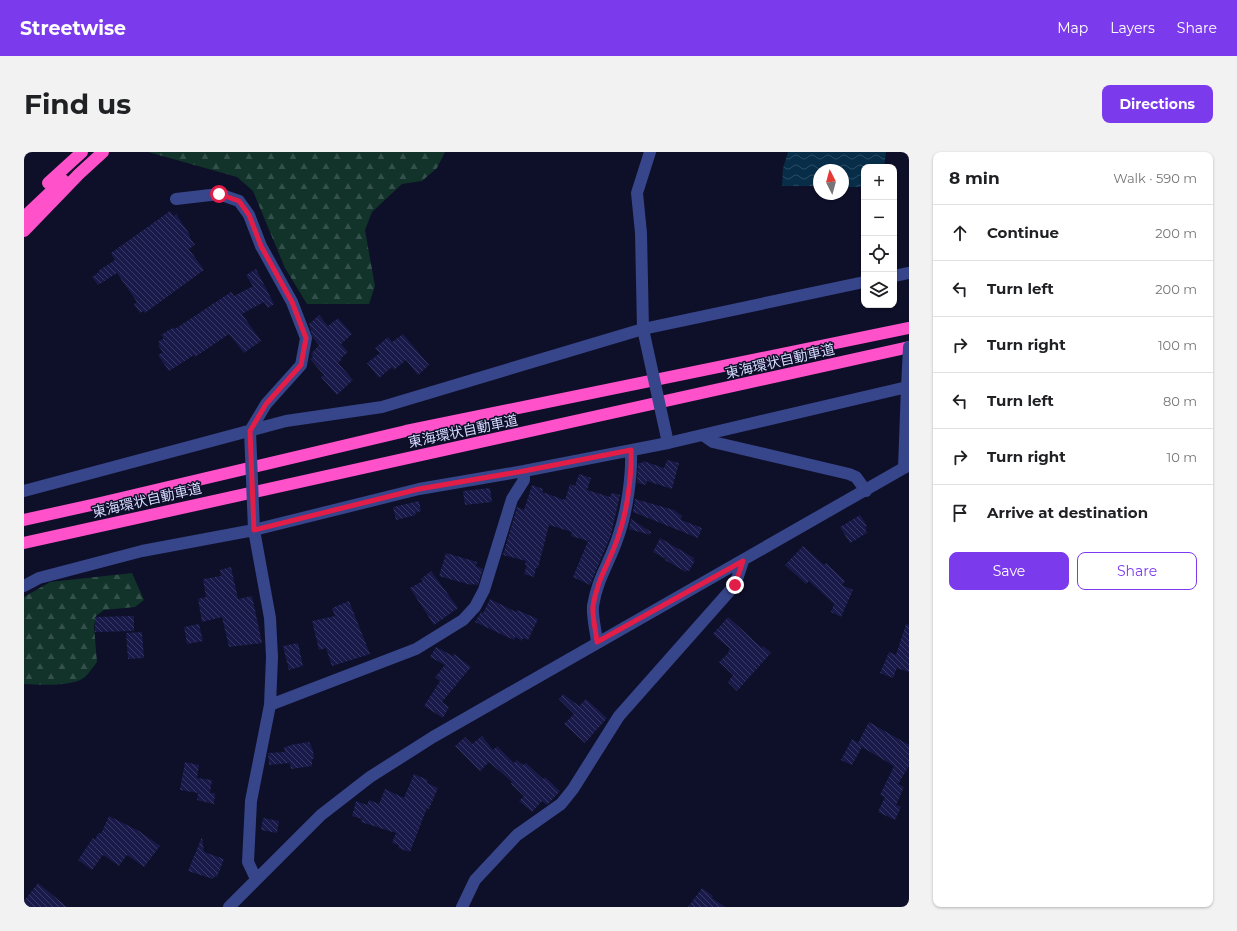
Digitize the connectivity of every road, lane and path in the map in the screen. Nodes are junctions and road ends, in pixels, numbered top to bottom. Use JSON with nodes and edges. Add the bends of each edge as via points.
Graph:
{"nodes":[{"id":1,"x":82,"y":152,"type":"edge"},
{"id":2,"x":94,"y":152,"type":"edge"},
{"id":3,"x":103,"y":152,"type":"edge"},
{"id":4,"x":650,"y":152,"type":"edge"},
{"id":5,"x":176,"y":199,"type":"dead end"},
{"id":6,"x":24,"y":206,"type":"edge"},
{"id":7,"x":24,"y":217,"type":"edge"},
{"id":8,"x":24,"y":231,"type":"edge"},
{"id":9,"x":909,"y":273,"type":"edge"},
{"id":10,"x":897,"y":275,"type":"edge"},
{"id":11,"x":861,"y":283,"type":"edge"},
{"id":12,"x":909,"y":328,"type":"edge"},
{"id":13,"x":643,"y":329,"type":"junction"},
{"id":14,"x":909,"y":347,"type":"edge"},
{"id":15,"x":907,"y":387,"type":"junction"},
{"id":16,"x":250,"y":431,"type":"junction"},
{"id":17,"x":703,"y":435,"type":"junction"},
{"id":18,"x":668,"y":443,"type":"junction"},
{"id":19,"x":631,"y":450,"type":"junction"},
{"id":20,"x":906,"y":467,"type":"edge"},
{"id":21,"x":524,"y":471,"type":"junction"},
{"id":22,"x":24,"y":491,"type":"edge"},
{"id":23,"x":866,"y":491,"type":"junction"},
{"id":24,"x":24,"y":520,"type":"edge"},
{"id":25,"x":254,"y":530,"type":"junction"},
{"id":26,"x":24,"y":543,"type":"edge"},
{"id":27,"x":743,"y":561,"type":"junction"},
{"id":28,"x":24,"y":586,"type":"edge"},
{"id":29,"x":597,"y":642,"type":"junction"},
{"id":30,"x":270,"y":705,"type":"junction"},
{"id":31,"x":256,"y":879,"type":"junction"},
{"id":32,"x":229,"y":907,"type":"edge"},
{"id":33,"x":462,"y":907,"type":"edge"}],
"edges":[{"from":1,"to":6,"type":"highway"},
{"from":2,"to":7,"type":"highway"},
{"from":3,"to":8,"type":"highway"},
{"from":4,"to":13,"type":"street","via":[[637,193],[641,233]]},
{"from":5,"to":16,"type":"street","via":[[219,194],[239,201],[249,215],[261,246],[292,302],[306,338],[301,365],[266,404]]},
{"from":9,"to":10,"type":"street"},
{"from":11,"to":13,"type":"street"},
{"from":12,"to":24,"type":"highway","name":"東海環状自動車道","via":[[406,431]]},
{"from":13,"to":16,"type":"street","via":[[382,407],[286,421]]},
{"from":13,"to":18,"type":"street","bridge":true},
{"from":14,"to":15,"type":"street","bridge":true},
{"from":14,"to":26,"type":"highway","name":"東海環状自動車道"},
{"from":15,"to":17,"type":"street"},
{"from":15,"to":20,"type":"street"},
{"from":16,"to":22,"type":"street"},
{"from":16,"to":25,"type":"street","bridge":true},
{"from":17,"to":18,"type":"street"},
{"from":17,"to":23,"type":"street","via":[[713,442],[849,474],[856,477]]},
{"from":18,"to":19,"type":"street"},
{"from":19,"to":21,"type":"street"},
{"from":19,"to":29,"type":"street","via":[[631,473],[618,537],[599,581],[593,608]]},
{"from":20,"to":23,"type":"street"},
{"from":21,"to":25,"type":"street","via":[[419,489]]},
{"from":21,"to":30,"type":"street","via":[[524,480],[512,499],[484,590],[463,620],[416,649]]},
{"from":23,"to":27,"type":"street"},
{"from":25,"to":28,"type":"street","via":[[142,551],[39,578]]},
{"from":25,"to":30,"type":"street","via":[[270,618]]},
{"from":27,"to":29,"type":"street"},
{"from":27,"to":33,"type":"street","via":[[735,585],[619,716],[574,789],[561,804],[517,835],[475,880]]},
{"from":29,"to":31,"type":"street","via":[[433,737],[370,777],[321,815]]},
{"from":30,"to":31,"type":"street","via":[[251,801],[248,862]]},
{"from":31,"to":32,"type":"street"}]}
